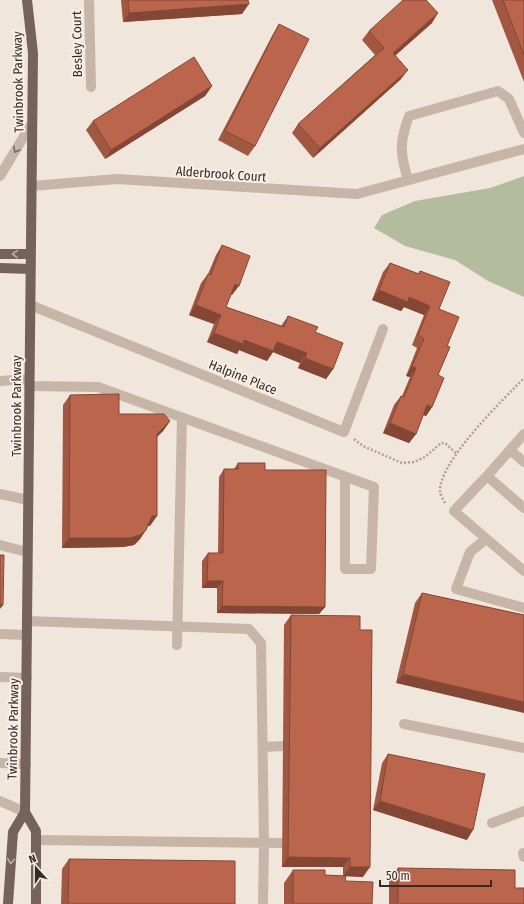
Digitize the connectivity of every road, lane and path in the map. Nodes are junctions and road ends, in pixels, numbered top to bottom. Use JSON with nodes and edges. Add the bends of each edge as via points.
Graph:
{"nodes":[{"id":1,"x":27,"y":0,"type":"edge"},
{"id":2,"x":89,"y":0,"type":"edge"},
{"id":3,"x":90,"y":87,"type":"dead end"},
{"id":4,"x":32,"y":123,"type":"junction"},
{"id":5,"x":524,"y":133,"type":"edge"},
{"id":6,"x":524,"y":149,"type":"edge"},
{"id":7,"x":0,"y":176,"type":"edge"},
{"id":8,"x":408,"y":180,"type":"junction"},
{"id":9,"x":32,"y":186,"type":"junction"},
{"id":10,"x":0,"y":254,"type":"edge"},
{"id":11,"x":30,"y":254,"type":"junction"},
{"id":12,"x":0,"y":268,"type":"edge"},
{"id":13,"x":30,"y":269,"type":"junction"},
{"id":14,"x":30,"y":305,"type":"junction"},
{"id":15,"x":383,"y":329,"type":"dead end"},
{"id":16,"x":524,"y":378,"type":"edge"},
{"id":17,"x":0,"y":381,"type":"edge"},
{"id":18,"x":29,"y":383,"type":"junction"},
{"id":19,"x":182,"y":418,"type":"junction"},
{"id":20,"x":344,"y":432,"type":"junction"},
{"id":21,"x":524,"y":434,"type":"edge"},
{"id":22,"x":510,"y":450,"type":"junction"},
{"id":23,"x":457,"y":454,"type":"junction"},
{"id":24,"x":524,"y":462,"type":"edge"},
{"id":25,"x":487,"y":476,"type":"junction"},
{"id":26,"x":345,"y":477,"type":"junction"},
{"id":27,"x":0,"y":494,"type":"edge"},
{"id":28,"x":28,"y":500,"type":"junction"},
{"id":29,"x":524,"y":508,"type":"edge"},
{"id":30,"x":454,"y":511,"type":"junction"},
{"id":31,"x":486,"y":538,"type":"junction"},
{"id":32,"x":0,"y":545,"type":"edge"},
{"id":33,"x":27,"y":552,"type":"junction"},
{"id":34,"x":524,"y":571,"type":"edge"},
{"id":35,"x":524,"y":608,"type":"edge"},
{"id":36,"x":28,"y":621,"type":"junction"},
{"id":37,"x":178,"y":627,"type":"junction"},
{"id":38,"x":0,"y":634,"type":"edge"},
{"id":39,"x":27,"y":635,"type":"junction"},
{"id":40,"x":177,"y":645,"type":"dead end"},
{"id":41,"x":0,"y":677,"type":"edge"},
{"id":42,"x":27,"y":678,"type":"junction"},
{"id":43,"x":404,"y":724,"type":"dead end"},
{"id":44,"x":283,"y":746,"type":"dead end"},
{"id":45,"x":264,"y":747,"type":"junction"},
{"id":46,"x":524,"y":748,"type":"edge"},
{"id":47,"x":0,"y":763,"type":"edge"},
{"id":48,"x":26,"y":764,"type":"junction"},
{"id":49,"x":0,"y":801,"type":"edge"},
{"id":50,"x":524,"y":810,"type":"edge"},
{"id":51,"x":25,"y":812,"type":"junction"},
{"id":52,"x":492,"y":823,"type":"dead end"},
{"id":53,"x":36,"y":840,"type":"junction"},
{"id":54,"x":264,"y":843,"type":"junction"},
{"id":55,"x":282,"y":843,"type":"dead end"},
{"id":56,"x":524,"y":853,"type":"edge"},
{"id":57,"x":524,"y":857,"type":"edge"},
{"id":58,"x":8,"y":904,"type":"edge"},
{"id":59,"x":36,"y":904,"type":"edge"},
{"id":60,"x":263,"y":904,"type":"edge"}],
"edges":[{"from":1,"to":4,"type":"main road","name":"Twinbrook Parkway","via":[[33,53]]},
{"from":2,"to":3,"type":"street","name":"Besley Court"},
{"from":4,"to":7,"type":"street","one_way":true},
{"from":4,"to":9,"type":"main road","name":"Twinbrook Parkway"},
{"from":5,"to":8,"type":"street","via":[[509,99],[498,91],[409,116],[402,136],[401,158]]},
{"from":6,"to":8,"type":"street","name":"Alderbrook Court"},
{"from":8,"to":9,"type":"street","name":"Alderbrook Court","via":[[357,194],[117,179]]},
{"from":9,"to":11,"type":"main road","name":"Twinbrook Parkway"},
{"from":11,"to":10,"type":"main road","one_way":true},
{"from":11,"to":13,"type":"main road","name":"Twinbrook Parkway"},
{"from":12,"to":13,"type":"main road"},
{"from":13,"to":14,"type":"main road","name":"Twinbrook Parkway"},
{"from":14,"to":18,"type":"main road","name":"Twinbrook Parkway"},
{"from":14,"to":20,"type":"street","name":"Halpine Place"},
{"from":15,"to":20,"type":"street"},
{"from":16,"to":23,"type":"path","via":[[479,424]]},
{"from":17,"to":18,"type":"street"},
{"from":18,"to":19,"type":"street","via":[[98,387]]},
{"from":18,"to":28,"type":"main road","name":"Twinbrook Parkway"},
{"from":19,"to":26,"type":"street"},
{"from":19,"to":37,"type":"street"},
{"from":20,"to":23,"type":"path","via":[[363,446],[402,464],[425,457],[441,443],[445,443]]},
{"from":21,"to":22,"type":"street"},
{"from":22,"to":24,"type":"street"},
{"from":22,"to":25,"type":"street"},
{"from":23,"to":30,"type":"path","via":[[445,474],[440,491],[445,505]]},
{"from":25,"to":29,"type":"street"},
{"from":25,"to":30,"type":"street"},
{"from":26,"to":26,"type":"street","via":[[374,487],[371,569],[345,569]]},
{"from":27,"to":28,"type":"street"},
{"from":28,"to":33,"type":"main road","name":"Twinbrook Parkway"},
{"from":30,"to":31,"type":"street"},
{"from":31,"to":34,"type":"street"},
{"from":31,"to":35,"type":"street","via":[[470,552],[456,589]]},
{"from":32,"to":33,"type":"street"},
{"from":33,"to":36,"type":"main road","name":"Twinbrook Parkway"},
{"from":36,"to":37,"type":"street"},
{"from":36,"to":39,"type":"main road","name":"Twinbrook Parkway"},
{"from":37,"to":40,"type":"street"},
{"from":37,"to":45,"type":"street","via":[[250,629],[261,643]]},
{"from":38,"to":39,"type":"street"},
{"from":39,"to":42,"type":"main road","name":"Twinbrook Parkway"},
{"from":41,"to":42,"type":"street"},
{"from":42,"to":48,"type":"main road","name":"Twinbrook Parkway"},
{"from":43,"to":46,"type":"street"},
{"from":44,"to":45,"type":"street"},
{"from":45,"to":54,"type":"street"},
{"from":47,"to":48,"type":"street"},
{"from":48,"to":51,"type":"main road","name":"Twinbrook Parkway"},
{"from":49,"to":51,"type":"street"},
{"from":50,"to":52,"type":"street"},
{"from":51,"to":53,"type":"main road","via":[[36,831]]},
{"from":51,"to":58,"type":"main road","name":"Twinbrook Parkway","one_way":true,"via":[[13,832]]},
{"from":53,"to":54,"type":"street"},
{"from":53,"to":59,"type":"main road"},
{"from":54,"to":55,"type":"street"},
{"from":54,"to":60,"type":"street"},
{"from":56,"to":57,"type":"street"}]}
